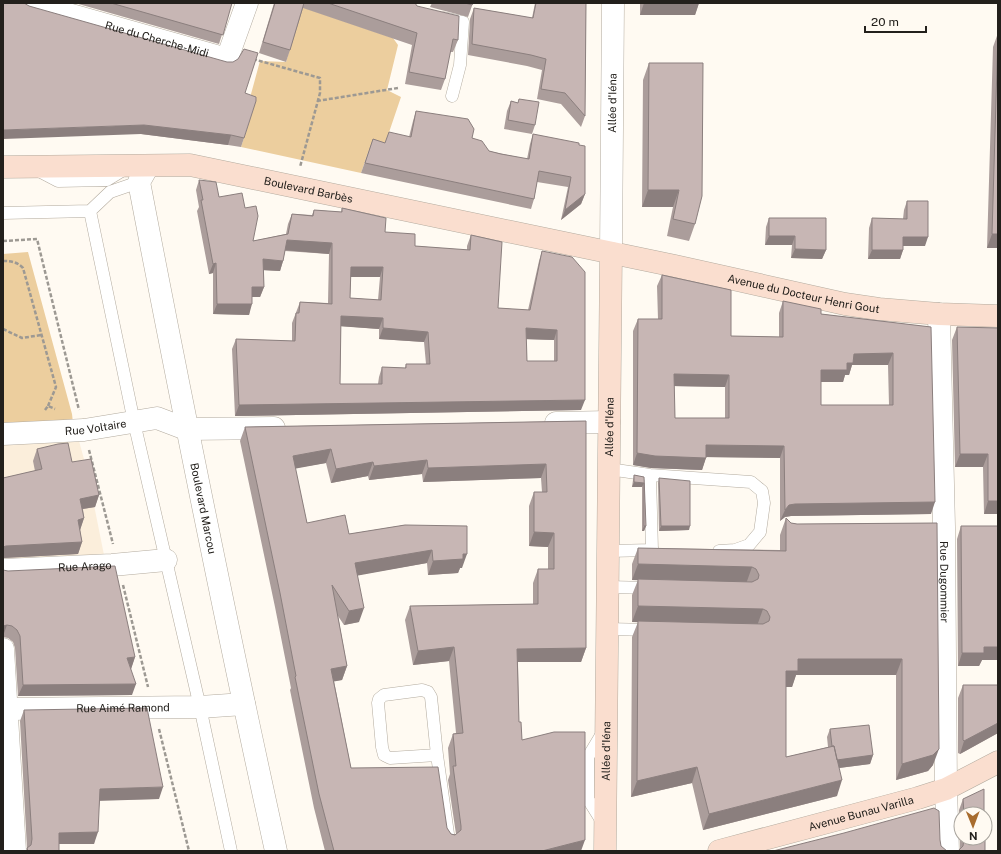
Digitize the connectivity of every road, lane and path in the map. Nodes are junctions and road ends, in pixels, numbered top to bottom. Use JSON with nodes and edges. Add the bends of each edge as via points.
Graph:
{"nodes":[{"id":1,"x":30,"y":3,"type":"edge"},
{"id":2,"x":248,"y":3,"type":"edge"},
{"id":3,"x":613,"y":3,"type":"edge"},
{"id":4,"x":432,"y":15,"type":"edge"},
{"id":5,"x":230,"y":50,"type":"junction"},
{"id":6,"x":398,"y":88,"type":"dead end"},
{"id":7,"x":452,"y":96,"type":"dead end"},
{"id":8,"x":318,"y":101,"type":"junction"},
{"id":9,"x":3,"y":167,"type":"edge"},
{"id":10,"x":139,"y":172,"type":"junction"},
{"id":11,"x":295,"y":186,"type":"junction"},
{"id":12,"x":90,"y":211,"type":"junction"},
{"id":13,"x":3,"y":213,"type":"edge"},
{"id":14,"x":3,"y":241,"type":"edge"},
{"id":15,"x":611,"y":253,"type":"junction"},
{"id":16,"x":3,"y":261,"type":"edge"},
{"id":17,"x":939,"y":314,"type":"junction"},
{"id":18,"x":998,"y":316,"type":"edge"},
{"id":19,"x":3,"y":329,"type":"edge"},
{"id":20,"x":42,"y":335,"type":"junction"},
{"id":21,"x":48,"y":406,"type":"dead end"},
{"id":22,"x":134,"y":422,"type":"junction"},
{"id":23,"x":609,"y":422,"type":"junction"},
{"id":24,"x":537,"y":423,"type":"edge"},
{"id":25,"x":290,"y":428,"type":"edge"},
{"id":26,"x":84,"y":430,"type":"junction"},
{"id":27,"x":186,"y":430,"type":"junction"},
{"id":28,"x":3,"y":434,"type":"edge"},
{"id":29,"x":609,"y":469,"type":"junction"},
{"id":30,"x":650,"y":475,"type":"junction"},
{"id":31,"x":944,"y":526,"type":"junction"},
{"id":32,"x":967,"y":526,"type":"edge"},
{"id":33,"x":921,"y":527,"type":"edge"},
{"id":34,"x":652,"y":550,"type":"junction"},
{"id":35,"x":667,"y":551,"type":"edge"},
{"id":36,"x":710,"y":551,"type":"edge"},
{"id":37,"x":608,"y":552,"type":"junction"},
{"id":38,"x":166,"y":560,"type":"junction"},
{"id":39,"x":118,"y":564,"type":"junction"},
{"id":40,"x":3,"y":570,"type":"edge"},
{"id":41,"x":608,"y":587,"type":"junction"},
{"id":42,"x":662,"y":589,"type":"edge"},
{"id":43,"x":607,"y":629,"type":"junction"},
{"id":44,"x":662,"y":630,"type":"edge"},
{"id":45,"x":3,"y":649,"type":"edge"},
{"id":46,"x":244,"y":704,"type":"junction"},
{"id":47,"x":200,"y":707,"type":"junction"},
{"id":48,"x":153,"y":708,"type":"junction"},
{"id":49,"x":4,"y":710,"type":"edge"},
{"id":50,"x":437,"y":755,"type":"junction"},
{"id":51,"x":998,"y":762,"type":"edge"},
{"id":52,"x":946,"y":789,"type":"junction"},
{"id":53,"x":449,"y":841,"type":"edge"},
{"id":54,"x":15,"y":851,"type":"edge"},
{"id":55,"x":189,"y":851,"type":"edge"},
{"id":56,"x":231,"y":851,"type":"edge"},
{"id":57,"x":276,"y":851,"type":"edge"},
{"id":58,"x":605,"y":851,"type":"edge"},
{"id":59,"x":719,"y":851,"type":"edge"},
{"id":60,"x":948,"y":851,"type":"edge"}],
"edges":[{"from":1,"to":5,"type":"street","name":"Rue du Cherche-Midi","via":[[227,59]]},
{"from":2,"to":5,"type":"street"},
{"from":3,"to":15,"type":"street","name":"Allée d'Iéna"},
{"from":4,"to":7,"type":"lane","via":[[463,22],[460,65]]},
{"from":5,"to":8,"type":"path","via":[[320,78]]},
{"from":6,"to":8,"type":"path"},
{"from":8,"to":11,"type":"path"},
{"from":9,"to":10,"type":"main road","name":"Boulevard Barbès"},
{"from":10,"to":11,"type":"main road","name":"Boulevard Barbès","via":[[190,165]]},
{"from":10,"to":12,"type":"lane","via":[[110,192]]},
{"from":10,"to":27,"type":"street","name":"Boulevard Marcou"},
{"from":11,"to":15,"type":"main road","name":"Boulevard Barbès"},
{"from":12,"to":13,"type":"lane"},
{"from":12,"to":22,"type":"lane"},
{"from":14,"to":26,"type":"path","via":[[37,239]]},
{"from":15,"to":17,"type":"main road","name":"Avenue du Docteur Henri Gout","via":[[845,304]]},
{"from":15,"to":23,"type":"main road","name":"Allée d'Iéna"},
{"from":16,"to":20,"type":"path","via":[[11,261],[23,268]]},
{"from":17,"to":18,"type":"main road","name":"Avenue du Docteur Henri Gout"},
{"from":17,"to":31,"type":"street","name":"Rue Dugommier"},
{"from":19,"to":20,"type":"path","via":[[22,338]]},
{"from":20,"to":21,"type":"path","via":[[56,387]]},
{"from":22,"to":26,"type":"street","name":"Rue Voltaire"},
{"from":22,"to":27,"type":"street","name":"Rue Voltaire","via":[[158,418]]},
{"from":22,"to":38,"type":"lane"},
{"from":23,"to":24,"type":"street"},
{"from":23,"to":29,"type":"main road","name":"Allée d'Iéna"},
{"from":25,"to":27,"type":"street"},
{"from":26,"to":28,"type":"street","name":"Rue Voltaire"},
{"from":26,"to":39,"type":"path"},
{"from":27,"to":46,"type":"street","name":"Boulevard Marcou"},
{"from":29,"to":30,"type":"lane"},
{"from":29,"to":37,"type":"main road","name":"Allée d'Iéna"},
{"from":30,"to":34,"type":"lane"},
{"from":30,"to":36,"type":"lane","via":[[751,482],[762,491],[764,503],[760,532],[748,545],[735,550]]},
{"from":31,"to":32,"type":"street"},
{"from":31,"to":33,"type":"street"},
{"from":31,"to":52,"type":"street","name":"Rue Dugommier"},
{"from":34,"to":35,"type":"lane"},
{"from":34,"to":37,"type":"lane"},
{"from":37,"to":41,"type":"main road","name":"Allée d'Iéna"},
{"from":38,"to":39,"type":"street","name":"Rue Arago"},
{"from":38,"to":47,"type":"lane"},
{"from":39,"to":40,"type":"street","name":"Rue Arago"},
{"from":39,"to":48,"type":"path"},
{"from":41,"to":42,"type":"lane"},
{"from":41,"to":43,"type":"main road","name":"Allée d'Iéna"},
{"from":43,"to":44,"type":"lane"},
{"from":43,"to":58,"type":"main road","name":"Allée d'Iéna"},
{"from":45,"to":49,"type":"street"},
{"from":46,"to":47,"type":"street","name":"Rue Aimé Ramond"},
{"from":46,"to":57,"type":"street","name":"Boulevard Marcou"},
{"from":47,"to":48,"type":"street","name":"Rue Aimé Ramond"},
{"from":47,"to":56,"type":"lane"},
{"from":48,"to":49,"type":"street","name":"Rue Aimé Ramond"},
{"from":48,"to":55,"type":"path"},
{"from":49,"to":54,"type":"street"},
{"from":50,"to":50,"type":"lane","via":[[390,758],[384,755],[379,699],[384,695],[422,690],[428,692],[431,697]]},
{"from":50,"to":53,"type":"lane"},
{"from":51,"to":52,"type":"main road","name":"Avenue Bunau Varilla"},
{"from":52,"to":59,"type":"main road","name":"Avenue Bunau Varilla"},
{"from":52,"to":60,"type":"street","name":"Rue Dugommier"}]}
